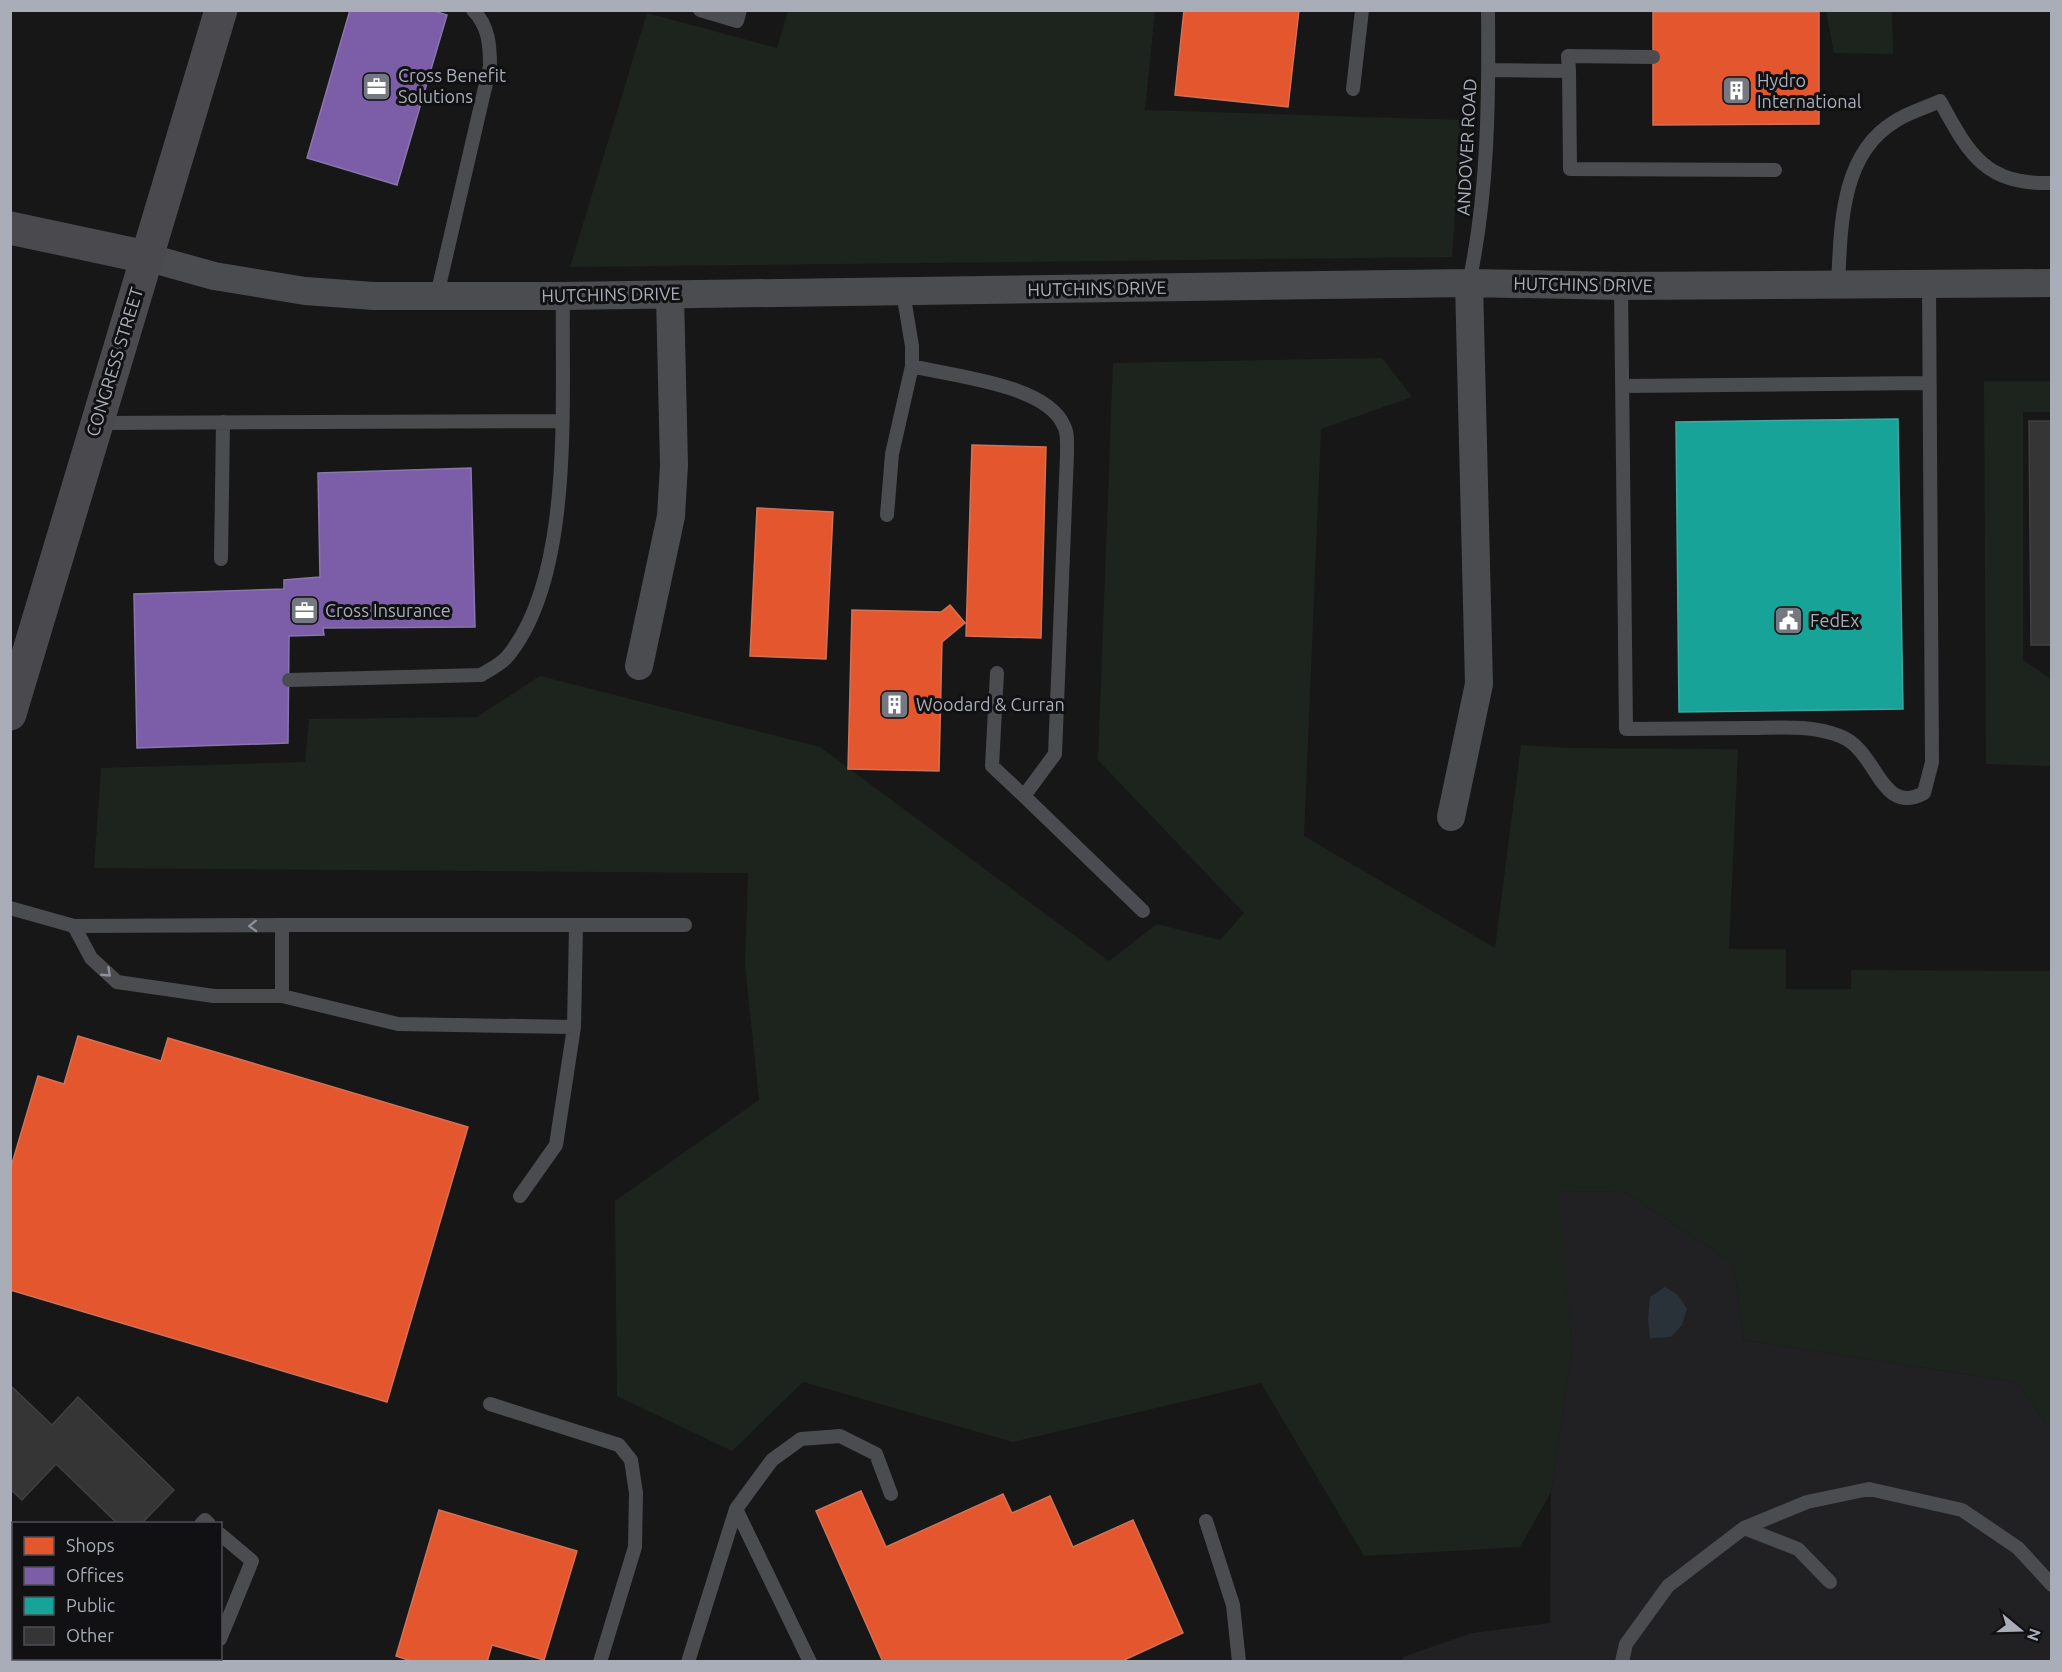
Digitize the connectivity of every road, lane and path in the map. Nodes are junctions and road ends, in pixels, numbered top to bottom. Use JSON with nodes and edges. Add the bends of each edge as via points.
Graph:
{"nodes":[{"id":1,"x":221,"y":10,"type":"edge"},
{"id":2,"x":473,"y":10,"type":"edge"},
{"id":3,"x":700,"y":10,"type":"edge"},
{"id":4,"x":741,"y":10,"type":"edge"},
{"id":5,"x":1362,"y":10,"type":"edge"},
{"id":6,"x":1488,"y":10,"type":"edge"},
{"id":7,"x":1653,"y":57,"type":"dead end"},
{"id":8,"x":1488,"y":70,"type":"junction"},
{"id":9,"x":1569,"y":71,"type":"junction"},
{"id":10,"x":1353,"y":89,"type":"dead end"},
{"id":11,"x":1775,"y":170,"type":"dead end"},
{"id":12,"x":2052,"y":183,"type":"edge"},
{"id":13,"x":10,"y":228,"type":"edge"},
{"id":14,"x":146,"y":257,"type":"junction"},
{"id":15,"x":1929,"y":283,"type":"junction"},
{"id":16,"x":2052,"y":283,"type":"edge"},
{"id":17,"x":1469,"y":284,"type":"junction"},
{"id":18,"x":1838,"y":284,"type":"junction"},
{"id":19,"x":1621,"y":286,"type":"junction"},
{"id":20,"x":903,"y":292,"type":"junction"},
{"id":21,"x":437,"y":295,"type":"junction"},
{"id":22,"x":670,"y":295,"type":"junction"},
{"id":23,"x":564,"y":296,"type":"junction"},
{"id":24,"x":912,"y":366,"type":"junction"},
{"id":25,"x":1929,"y":383,"type":"junction"},
{"id":26,"x":1622,"y":386,"type":"junction"},
{"id":27,"x":561,"y":421,"type":"junction"},
{"id":28,"x":223,"y":422,"type":"junction"},
{"id":29,"x":97,"y":423,"type":"junction"},
{"id":30,"x":887,"y":515,"type":"dead end"},
{"id":31,"x":221,"y":559,"type":"dead end"},
{"id":32,"x":639,"y":666,"type":"dead end"},
{"id":33,"x":996,"y":673,"type":"dead end"},
{"id":34,"x":288,"y":680,"type":"dead end"},
{"id":35,"x":10,"y":714,"type":"edge"},
{"id":36,"x":1024,"y":796,"type":"junction"},
{"id":37,"x":1452,"y":817,"type":"dead end"},
{"id":38,"x":10,"y":908,"type":"edge"},
{"id":39,"x":1143,"y":911,"type":"dead end"},
{"id":40,"x":282,"y":925,"type":"junction"},
{"id":41,"x":685,"y":925,"type":"dead end"},
{"id":42,"x":74,"y":926,"type":"junction"},
{"id":43,"x":576,"y":926,"type":"junction"},
{"id":44,"x":282,"y":996,"type":"junction"},
{"id":45,"x":574,"y":1027,"type":"junction"},
{"id":46,"x":520,"y":1196,"type":"dead end"},
{"id":47,"x":490,"y":1404,"type":"dead end"},
{"id":48,"x":891,"y":1494,"type":"dead end"},
{"id":49,"x":736,"y":1509,"type":"junction"},
{"id":50,"x":1206,"y":1521,"type":"dead end"},
{"id":51,"x":1743,"y":1528,"type":"junction"},
{"id":52,"x":222,"y":1536,"type":"edge"},
{"id":53,"x":1830,"y":1582,"type":"dead end"},
{"id":54,"x":2052,"y":1585,"type":"edge"},
{"id":55,"x":222,"y":1634,"type":"edge"},
{"id":56,"x":600,"y":1662,"type":"edge"},
{"id":57,"x":688,"y":1662,"type":"edge"},
{"id":58,"x":810,"y":1662,"type":"edge"},
{"id":59,"x":1239,"y":1662,"type":"edge"},
{"id":60,"x":1622,"y":1662,"type":"edge"}],
"edges":[{"from":1,"to":14,"type":"main road","name":"CONGRESS STREET"},
{"from":2,"to":21,"type":"lane","via":[[490,42],[490,66]]},
{"from":3,"to":4,"type":"lane","via":[[737,21]]},
{"from":5,"to":10,"type":"lane"},
{"from":6,"to":8,"type":"lane","name":"ANDOVER ROAD"},
{"from":7,"to":9,"type":"lane","via":[[1568,56]]},
{"from":8,"to":9,"type":"lane"},
{"from":8,"to":17,"type":"lane","name":"ANDOVER ROAD","via":[[1480,231]]},
{"from":9,"to":11,"type":"lane","via":[[1570,169]]},
{"from":12,"to":18,"type":"lane","via":[[2015,182],[1982,164],[1958,134],[1940,102],[1894,122],[1869,142],[1850,181],[1841,225]]},
{"from":13,"to":14,"type":"main road"},
{"from":14,"to":21,"type":"street","name":"HUTCHINS DRIVE","via":[[214,276],[305,291]]},
{"from":14,"to":29,"type":"main road","name":"CONGRESS STREET"},
{"from":15,"to":16,"type":"street","name":"HUTCHINS DRIVE"},
{"from":15,"to":18,"type":"street","name":"HUTCHINS DRIVE"},
{"from":15,"to":25,"type":"lane"},
{"from":17,"to":19,"type":"street","name":"HUTCHINS DRIVE"},
{"from":17,"to":20,"type":"street","name":"HUTCHINS DRIVE"},
{"from":17,"to":37,"type":"street","via":[[1479,684]]},
{"from":18,"to":19,"type":"street","name":"HUTCHINS DRIVE"},
{"from":19,"to":26,"type":"lane"},
{"from":20,"to":22,"type":"street","name":"HUTCHINS DRIVE"},
{"from":20,"to":24,"type":"lane"},
{"from":21,"to":23,"type":"street","name":"HUTCHINS DRIVE"},
{"from":22,"to":23,"type":"street","name":"HUTCHINS DRIVE"},
{"from":22,"to":32,"type":"street","via":[[675,465],[671,516]]},
{"from":23,"to":27,"type":"lane"},
{"from":24,"to":30,"type":"lane","via":[[892,454]]},
{"from":24,"to":36,"type":"lane","via":[[1036,398],[1054,409],[1065,427],[1055,754]]},
{"from":25,"to":26,"type":"lane"},
{"from":25,"to":26,"type":"lane","via":[[1932,762],[1924,793],[1914,798],[1890,793],[1854,742],[1811,728],[1626,729]]},
{"from":27,"to":28,"type":"lane"},
{"from":27,"to":34,"type":"lane","via":[[562,479],[554,538],[529,621],[506,658],[481,675]]},
{"from":28,"to":29,"type":"lane"},
{"from":28,"to":31,"type":"lane"},
{"from":29,"to":35,"type":"main road","name":"CONGRESS STREET"},
{"from":33,"to":36,"type":"lane","via":[[992,766]]},
{"from":36,"to":39,"type":"lane"},
{"from":38,"to":42,"type":"lane"},
{"from":40,"to":42,"type":"lane","one_way":true},
{"from":40,"to":43,"type":"lane"},
{"from":40,"to":44,"type":"lane"},
{"from":41,"to":43,"type":"lane"},
{"from":42,"to":44,"type":"lane","one_way":true,"via":[[92,958],[117,982],[214,996]]},
{"from":43,"to":45,"type":"lane"},
{"from":44,"to":45,"type":"lane","via":[[398,1024]]},
{"from":45,"to":46,"type":"lane","via":[[556,1145]]},
{"from":47,"to":56,"type":"lane","via":[[619,1445],[631,1460],[636,1493],[635,1546]]},
{"from":48,"to":49,"type":"lane","via":[[876,1454],[840,1436],[801,1439],[772,1460]]},
{"from":49,"to":57,"type":"lane"},
{"from":49,"to":58,"type":"lane"},
{"from":50,"to":59,"type":"lane","via":[[1233,1605]]},
{"from":51,"to":53,"type":"lane","via":[[1798,1549]]},
{"from":51,"to":54,"type":"lane","via":[[1807,1502],[1869,1489],[1962,1510],[2018,1548]]},
{"from":51,"to":60,"type":"lane","via":[[1668,1586],[1626,1644]]},
{"from":52,"to":55,"type":"lane","via":[[252,1561]]}]}
